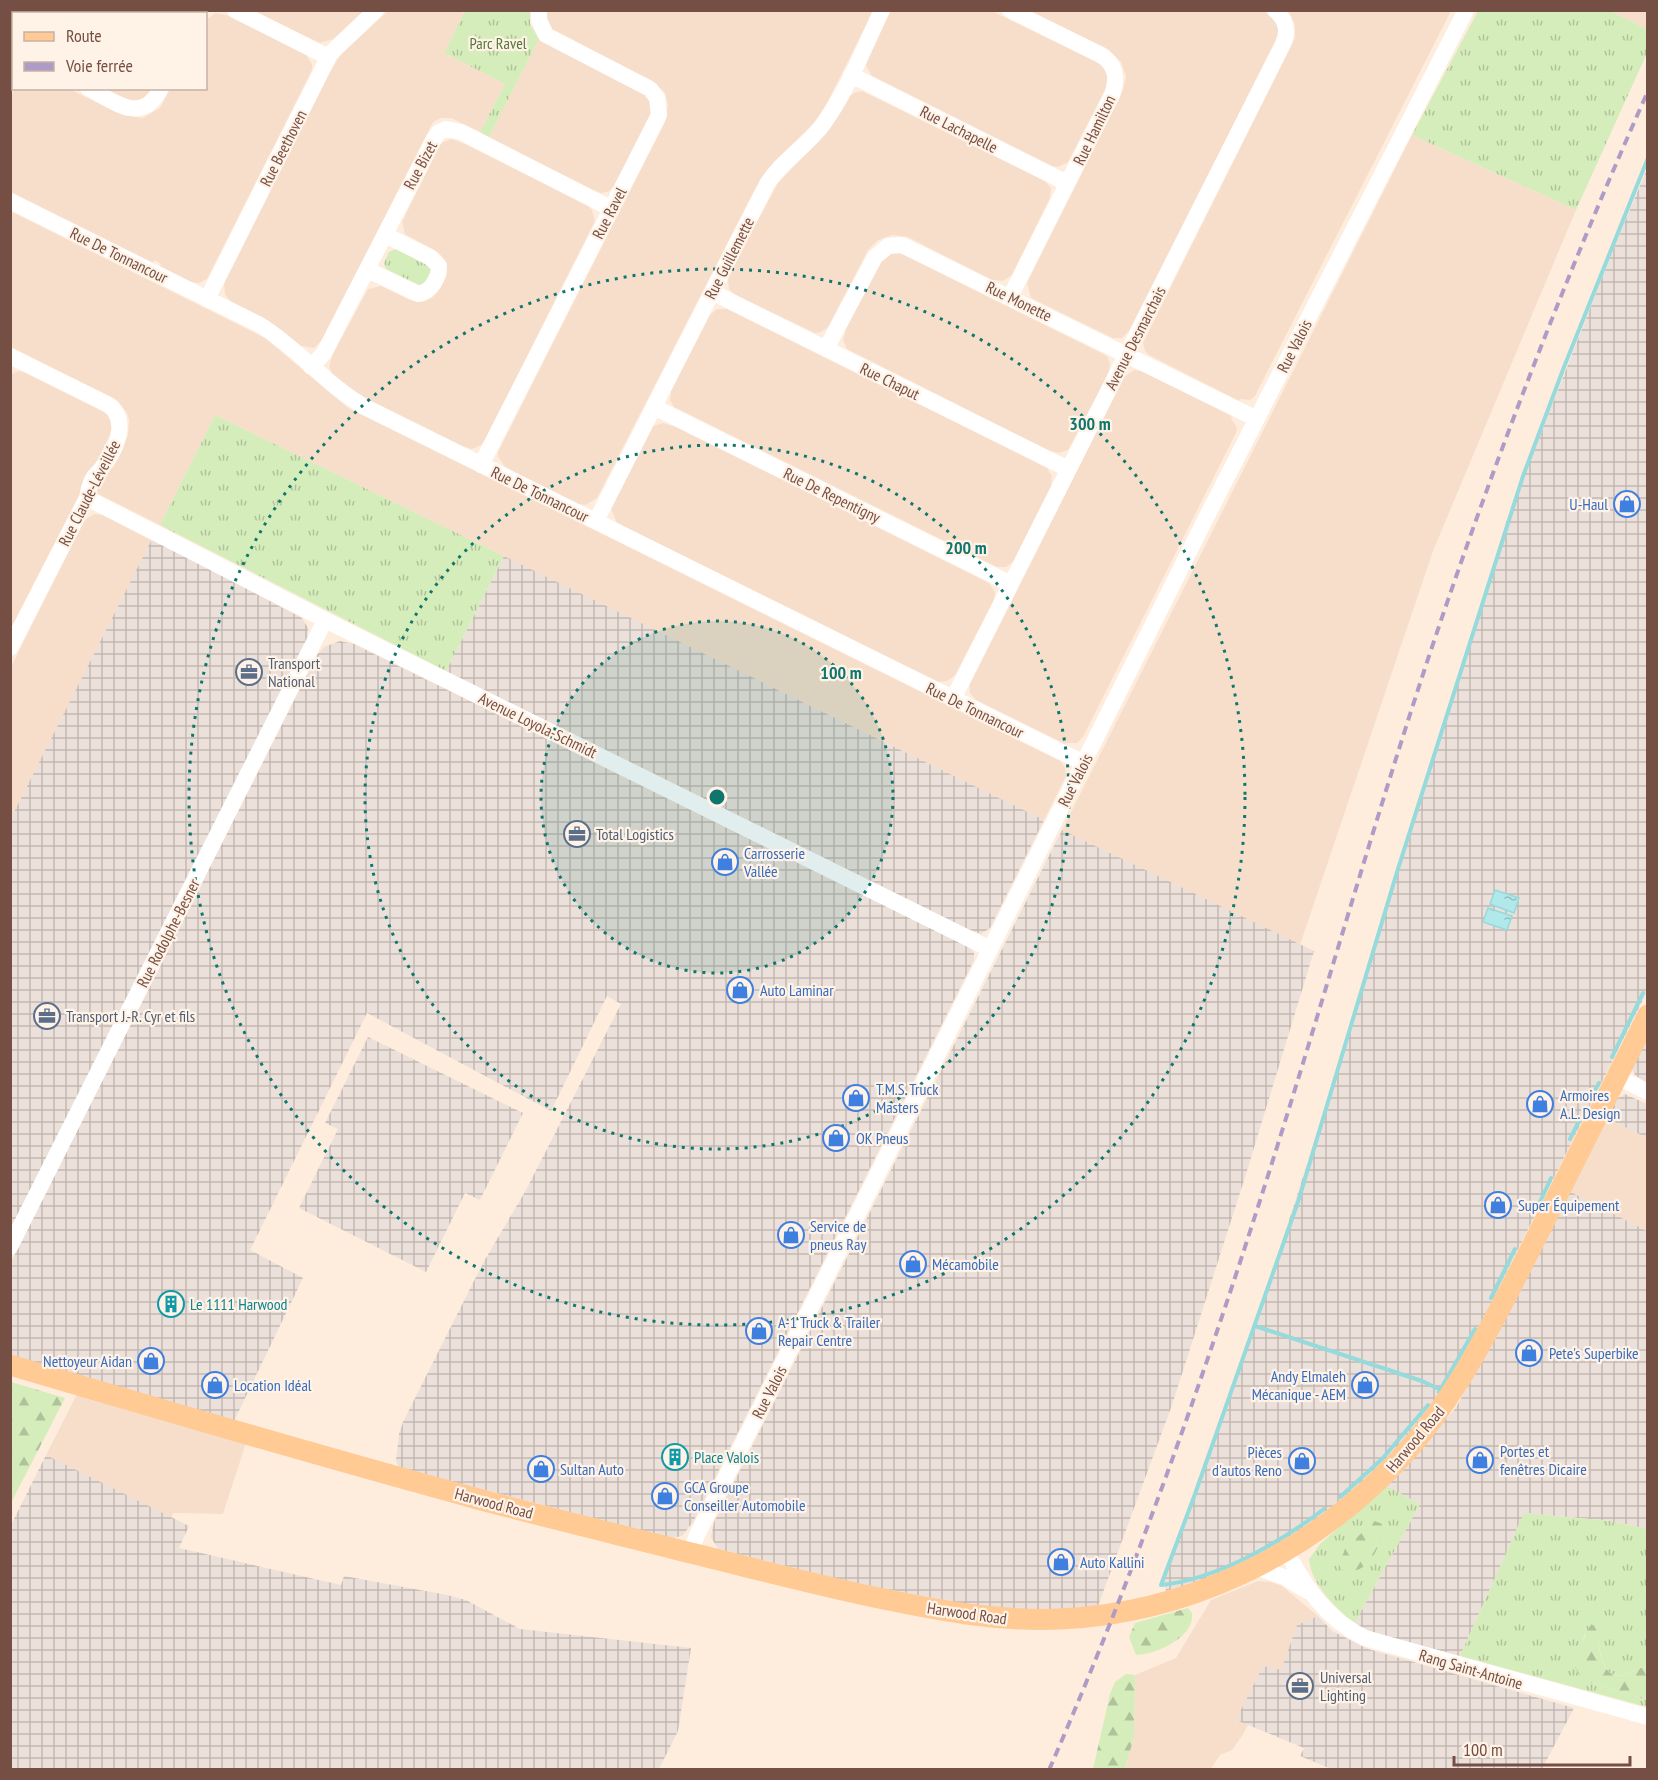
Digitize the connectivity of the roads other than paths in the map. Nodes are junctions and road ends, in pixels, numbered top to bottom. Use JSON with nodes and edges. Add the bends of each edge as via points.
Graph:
{"nodes":[{"id":1,"x":235,"y":10,"type":"edge"},
{"id":2,"x":376,"y":10,"type":"edge"},
{"id":3,"x":539,"y":10,"type":"edge"},
{"id":4,"x":882,"y":10,"type":"edge"},
{"id":5,"x":1010,"y":10,"type":"edge"},
{"id":6,"x":1275,"y":10,"type":"edge"},
{"id":7,"x":1466,"y":10,"type":"edge"},
{"id":8,"x":328,"y":57,"type":"junction"},
{"id":9,"x":851,"y":75,"type":"junction"},
{"id":10,"x":91,"y":90,"type":"edge"},
{"id":11,"x":160,"y":90,"type":"edge"},
{"id":12,"x":1067,"y":183,"type":"junction"},
{"id":13,"x":10,"y":201,"type":"edge"},
{"id":14,"x":612,"y":209,"type":"junction"},
{"id":15,"x":385,"y":235,"type":"junction"},
{"id":16,"x":368,"y":270,"type":"junction"},
{"id":17,"x":712,"y":292,"type":"junction"},
{"id":18,"x":1011,"y":297,"type":"junction"},
{"id":19,"x":207,"y":299,"type":"junction"},
{"id":20,"x":826,"y":350,"type":"junction"},
{"id":21,"x":1127,"y":355,"type":"junction"},
{"id":22,"x":10,"y":356,"type":"edge"},
{"id":23,"x":311,"y":367,"type":"junction"},
{"id":24,"x":654,"y":406,"type":"junction"},
{"id":25,"x":1257,"y":419,"type":"junction"},
{"id":26,"x":481,"y":465,"type":"junction"},
{"id":27,"x":1068,"y":469,"type":"junction"},
{"id":28,"x":87,"y":498,"type":"junction"},
{"id":29,"x":596,"y":521,"type":"junction"},
{"id":30,"x":1011,"y":584,"type":"junction"},
{"id":31,"x":325,"y":620,"type":"junction"},
{"id":32,"x":10,"y":648,"type":"edge"},
{"id":33,"x":953,"y":699,"type":"junction"},
{"id":34,"x":1084,"y":763,"type":"junction"},
{"id":35,"x":990,"y":949,"type":"junction"},
{"id":36,"x":1647,"y":1015,"type":"edge"},
{"id":37,"x":1617,"y":1077,"type":"junction"},
{"id":38,"x":1647,"y":1092,"type":"edge"},
{"id":39,"x":10,"y":1246,"type":"edge"},
{"id":40,"x":10,"y":1365,"type":"edge"},
{"id":41,"x":1286,"y":1551,"type":"junction"},
{"id":42,"x":690,"y":1552,"type":"junction"},
{"id":43,"x":1256,"y":1568,"type":"junction"},
{"id":44,"x":1310,"y":1593,"type":"junction"},
{"id":45,"x":1647,"y":1718,"type":"edge"}],
"edges":[{"from":1,"to":8,"type":"street"},
{"from":2,"to":8,"type":"street","name":"Rue Beethoven"},
{"from":3,"to":14,"type":"street","name":"Rue Ravel","via":[[546,35],[642,84],[657,98],[656,122]]},
{"from":4,"to":9,"type":"street","name":"Rue Guillemette"},
{"from":5,"to":12,"type":"street","name":"Rue Hamilton","via":[[1101,55],[1116,74],[1112,95]]},
{"from":6,"to":21,"type":"street","name":"Avenue Desmarchais","via":[[1286,25],[1283,44]]},
{"from":7,"to":25,"type":"street","name":"Rue Valois"},
{"from":8,"to":19,"type":"street","name":"Rue Beethoven"},
{"from":9,"to":12,"type":"street","name":"Rue Lachapelle"},
{"from":9,"to":17,"type":"street","name":"Rue Guillemette","via":[[823,124],[772,177]]},
{"from":10,"to":11,"type":"street","via":[[136,109],[151,103]]},
{"from":12,"to":18,"type":"street","name":"Rue Hamilton"},
{"from":13,"to":19,"type":"street","name":"Rue De Tonnancour"},
{"from":14,"to":15,"type":"street","name":"Rue Bizet","via":[[470,137],[446,129],[439,132],[431,145]]},
{"from":14,"to":26,"type":"street","name":"Rue Ravel"},
{"from":15,"to":16,"type":"street","name":"Rue Bizet"},
{"from":15,"to":16,"type":"street","via":[[430,257],[439,266],[437,276],[428,290],[418,294]]},
{"from":16,"to":23,"type":"street","name":"Rue Bizet","via":[[324,353]]},
{"from":17,"to":20,"type":"street","name":"Rue Chaput"},
{"from":17,"to":24,"type":"street","name":"Rue Guillemette"},
{"from":18,"to":20,"type":"street","name":"Rue Monette","via":[[908,247],[888,246],[872,261]]},
{"from":18,"to":21,"type":"street","name":"Rue Monette"},
{"from":19,"to":23,"type":"street","name":"Rue De Tonnancour","via":[[267,330]]},
{"from":20,"to":27,"type":"street","name":"Rue Chaput"},
{"from":21,"to":25,"type":"street","name":"Rue Monette"},
{"from":21,"to":27,"type":"street","name":"Avenue Desmarchais"},
{"from":22,"to":28,"type":"street","name":"Rue Claude-Léveillée","via":[[115,410],[120,421],[118,437],[92,480]]},
{"from":23,"to":26,"type":"street","name":"Rue De Tonnancour","via":[[352,400]]},
{"from":24,"to":29,"type":"street","name":"Rue Guillemette"},
{"from":24,"to":30,"type":"street","name":"Rue De Repentigny"},
{"from":25,"to":34,"type":"street","name":"Rue Valois"},
{"from":26,"to":29,"type":"street","name":"Rue De Tonnancour"},
{"from":27,"to":30,"type":"street","name":"Avenue Desmarchais"},
{"from":28,"to":31,"type":"street","name":"Avenue Loyola-Schmidt"},
{"from":28,"to":32,"type":"street","name":"Rue Claude-Léveillée"},
{"from":29,"to":33,"type":"street","name":"Rue De Tonnancour"},
{"from":30,"to":33,"type":"street","name":"Avenue Desmarchais"},
{"from":31,"to":35,"type":"street","name":"Avenue Loyola-Schmidt"},
{"from":31,"to":39,"type":"street","name":"Rue Rodolphe-Besner"},
{"from":33,"to":34,"type":"street","name":"Rue De Tonnancour"},
{"from":34,"to":35,"type":"street","name":"Rue Valois"},
{"from":35,"to":42,"type":"street","name":"Rue Valois"},
{"from":36,"to":37,"type":"main road","name":"Harwood Road"},
{"from":37,"to":38,"type":"street"},
{"from":37,"to":41,"type":"main road","name":"Harwood Road","via":[[1503,1305],[1443,1408],[1375,1484],[1323,1527]]},
{"from":40,"to":42,"type":"main road","name":"Harwood Road","via":[[423,1484]]},
{"from":41,"to":43,"type":"main road","name":"Harwood Road"},
{"from":41,"to":44,"type":"street","name":"Rang Saint-Antoine"},
{"from":42,"to":43,"type":"main road","name":"Harwood Road","via":[[906,1604],[1019,1619],[1080,1617],[1142,1608],[1205,1590]]},
{"from":43,"to":44,"type":"street","name":"Rang Saint-Antoine","via":[[1284,1577]]},
{"from":44,"to":45,"type":"street","name":"Rang Saint-Antoine","via":[[1337,1620],[1368,1640]]}]}
